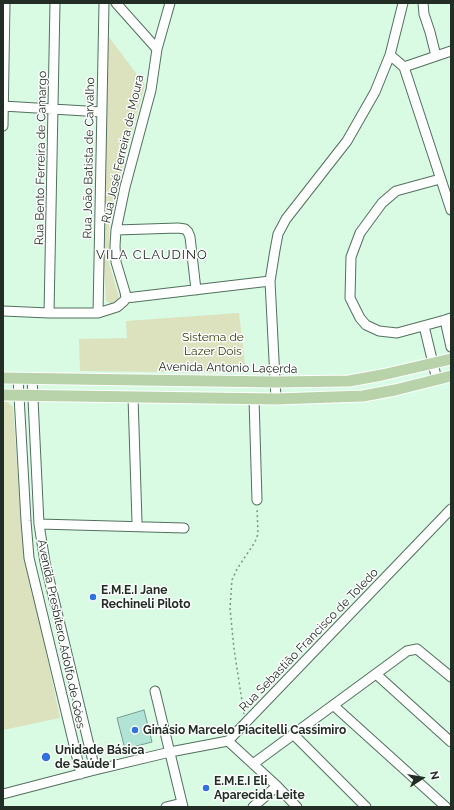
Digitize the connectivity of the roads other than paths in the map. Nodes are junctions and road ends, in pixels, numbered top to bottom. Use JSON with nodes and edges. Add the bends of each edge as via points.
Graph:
{"nodes":[{"id":1,"x":5,"y":3,"type":"edge"},
{"id":2,"x":55,"y":3,"type":"edge"},
{"id":3,"x":104,"y":3,"type":"edge"},
{"id":4,"x":116,"y":3,"type":"edge"},
{"id":5,"x":170,"y":3,"type":"edge"},
{"id":6,"x":403,"y":3,"type":"edge"},
{"id":7,"x":423,"y":3,"type":"edge"},
{"id":8,"x":157,"y":49,"type":"junction"},
{"id":9,"x":451,"y":51,"type":"edge"},
{"id":10,"x":390,"y":55,"type":"junction"},
{"id":11,"x":436,"y":56,"type":"junction"},
{"id":12,"x":404,"y":67,"type":"junction"},
{"id":13,"x":4,"y":106,"type":"edge"},
{"id":14,"x":54,"y":109,"type":"junction"},
{"id":15,"x":102,"y":112,"type":"junction"},
{"id":16,"x":3,"y":126,"type":"edge"},
{"id":17,"x":440,"y":179,"type":"junction"},
{"id":18,"x":451,"y":210,"type":"edge"},
{"id":19,"x":116,"y":230,"type":"junction"},
{"id":20,"x":270,"y":281,"type":"junction"},
{"id":21,"x":196,"y":290,"type":"junction"},
{"id":22,"x":125,"y":299,"type":"junction"},
{"id":23,"x":3,"y":311,"type":"edge"},
{"id":24,"x":49,"y":313,"type":"junction"},
{"id":25,"x":98,"y":313,"type":"junction"},
{"id":26,"x":448,"y":319,"type":"edge"},
{"id":27,"x":424,"y":326,"type":"junction"},
{"id":28,"x":451,"y":347,"type":"edge"},
{"id":29,"x":451,"y":359,"type":"edge"},
{"id":30,"x":433,"y":364,"type":"junction"},
{"id":31,"x":451,"y":376,"type":"edge"},
{"id":32,"x":3,"y":378,"type":"edge"},
{"id":33,"x":18,"y":378,"type":"junction"},
{"id":34,"x":32,"y":378,"type":"junction"},
{"id":35,"x":437,"y":380,"type":"junction"},
{"id":36,"x":276,"y":382,"type":"junction"},
{"id":37,"x":3,"y":395,"type":"edge"},
{"id":38,"x":19,"y":395,"type":"junction"},
{"id":39,"x":32,"y":396,"type":"junction"},
{"id":40,"x":133,"y":397,"type":"junction"},
{"id":41,"x":254,"y":399,"type":"junction"},
{"id":42,"x":276,"y":399,"type":"junction"},
{"id":43,"x":257,"y":500,"type":"road end"},
{"id":44,"x":451,"y":509,"type":"edge"},
{"id":45,"x":137,"y":522,"type":"dead end"},
{"id":46,"x":39,"y":524,"type":"junction"},
{"id":47,"x":184,"y":528,"type":"dead end"},
{"id":48,"x":376,"y":674,"type":"junction"},
{"id":49,"x":451,"y":677,"type":"edge"},
{"id":50,"x":155,"y":691,"type":"dead end"},
{"id":51,"x":333,"y":705,"type":"junction"},
{"id":52,"x":294,"y":734,"type":"junction"},
{"id":53,"x":228,"y":741,"type":"junction"},
{"id":54,"x":451,"y":742,"type":"edge"},
{"id":55,"x":170,"y":752,"type":"junction"},
{"id":56,"x":253,"y":764,"type":"junction"},
{"id":57,"x":95,"y":770,"type":"junction"},
{"id":58,"x":80,"y":774,"type":"junction"},
{"id":59,"x":277,"y":786,"type":"junction"},
{"id":60,"x":3,"y":794,"type":"edge"},
{"id":61,"x":182,"y":805,"type":"edge"},
{"id":62,"x":166,"y":807,"type":"edge"},
{"id":63,"x":253,"y":807,"type":"edge"},
{"id":64,"x":297,"y":807,"type":"edge"},
{"id":65,"x":366,"y":807,"type":"edge"},
{"id":66,"x":446,"y":807,"type":"edge"}],
"edges":[{"from":1,"to":13,"type":"street"},
{"from":2,"to":14,"type":"street","name":"Rua Bento Ferreira de Camargo"},
{"from":3,"to":15,"type":"street","name":"Rua João Batista de Carvalho"},
{"from":4,"to":8,"type":"street"},
{"from":5,"to":8,"type":"street","name":"Rua José Ferreira de Moura"},
{"from":6,"to":10,"type":"street"},
{"from":7,"to":11,"type":"street"},
{"from":8,"to":19,"type":"street","name":"Rua José Ferreira de Moura","via":[[151,90]]},
{"from":9,"to":11,"type":"street"},
{"from":10,"to":12,"type":"street"},
{"from":10,"to":20,"type":"street","via":[[375,92],[347,141],[286,219],[278,234]]},
{"from":11,"to":12,"type":"street"},
{"from":12,"to":17,"type":"street"},
{"from":13,"to":14,"type":"street"},
{"from":13,"to":16,"type":"street"},
{"from":14,"to":15,"type":"street"},
{"from":14,"to":24,"type":"street","name":"Rua Bento Ferreira de Camargo"},
{"from":15,"to":25,"type":"street","name":"Rua João Batista de Carvalho"},
{"from":17,"to":18,"type":"street"},
{"from":17,"to":27,"type":"street","via":[[396,191],[382,203],[360,233],[351,257],[350,298],[366,325],[379,331],[397,333]]},
{"from":19,"to":21,"type":"street","via":[[184,229],[190,237]]},
{"from":19,"to":22,"type":"street","name":"Rua José Ferreira de Moura","via":[[116,262],[124,286]]},
{"from":20,"to":21,"type":"street"},
{"from":20,"to":36,"type":"street"},
{"from":21,"to":22,"type":"street"},
{"from":22,"to":25,"type":"street","via":[[117,308]]},
{"from":23,"to":24,"type":"street"},
{"from":24,"to":25,"type":"street"},
{"from":26,"to":27,"type":"street"},
{"from":26,"to":28,"type":"street"},
{"from":27,"to":30,"type":"street"},
{"from":29,"to":30,"type":"main road","name":"Avenida Antonio Lacerda"},
{"from":30,"to":35,"type":"street"},
{"from":30,"to":36,"type":"main road","name":"Avenida Antonio Lacerda","via":[[349,381]]},
{"from":31,"to":35,"type":"main road"},
{"from":32,"to":33,"type":"main road","name":"Avenida Antonio Lacerda"},
{"from":33,"to":34,"type":"main road","name":"Avenida Antonio Lacerda"},
{"from":33,"to":38,"type":"street","name":"Avenida Presbítero Adolfo de Góes"},
{"from":34,"to":36,"type":"main road","name":"Avenida Antonio Lacerda"},
{"from":34,"to":39,"type":"street","name":"Avenida Presbítero Adolfo de Góes"},
{"from":35,"to":42,"type":"main road","via":[[363,396]]},
{"from":36,"to":42,"type":"street"},
{"from":37,"to":38,"type":"main road"},
{"from":38,"to":39,"type":"main road"},
{"from":38,"to":58,"type":"street","name":"Avenida Presbítero Adolfo de Góes","via":[[29,558]]},
{"from":39,"to":40,"type":"main road"},
{"from":39,"to":46,"type":"street","name":"Avenida Presbítero Adolfo de Góes"},
{"from":40,"to":41,"type":"main road"},
{"from":40,"to":45,"type":"street"},
{"from":41,"to":42,"type":"main road"},
{"from":41,"to":43,"type":"street"},
{"from":44,"to":53,"type":"street","name":"Rua Sebastião Francisco de Toledo"},
{"from":46,"to":47,"type":"street"},
{"from":46,"to":57,"type":"street","name":"Avenida Presbítero Adolfo de Góes","via":[[45,562]]},
{"from":48,"to":49,"type":"street","via":[[407,651],[417,649]]},
{"from":48,"to":51,"type":"street"},
{"from":48,"to":54,"type":"street"},
{"from":50,"to":55,"type":"street"},
{"from":51,"to":52,"type":"street"},
{"from":51,"to":66,"type":"street"},
{"from":52,"to":56,"type":"street"},
{"from":52,"to":65,"type":"street"},
{"from":53,"to":55,"type":"street"},
{"from":53,"to":56,"type":"street"},
{"from":55,"to":57,"type":"street"},
{"from":55,"to":61,"type":"street"},
{"from":56,"to":59,"type":"street"},
{"from":57,"to":58,"type":"street"},
{"from":58,"to":60,"type":"street"},
{"from":59,"to":63,"type":"street"},
{"from":59,"to":64,"type":"street"},
{"from":61,"to":62,"type":"street"}]}
